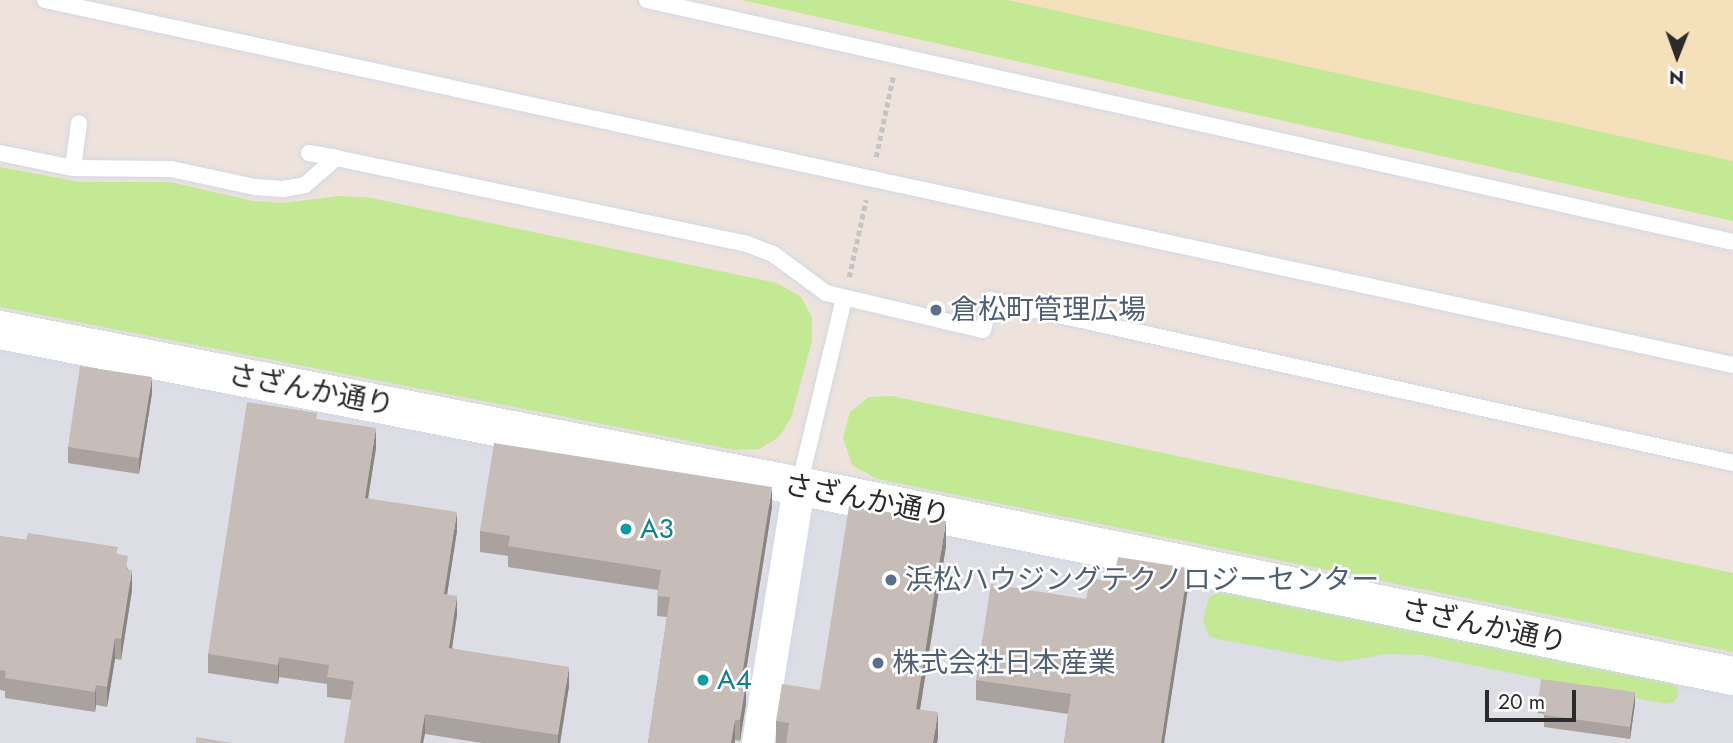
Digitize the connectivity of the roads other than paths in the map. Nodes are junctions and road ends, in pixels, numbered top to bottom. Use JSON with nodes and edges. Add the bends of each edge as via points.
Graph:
{"nodes":[{"id":1,"x":46,"y":0,"type":"edge"},
{"id":2,"x":647,"y":0,"type":"edge"},
{"id":3,"x":79,"y":122,"type":"dead end"},
{"id":4,"x":0,"y":152,"type":"edge"},
{"id":5,"x":309,"y":153,"type":"dead end"},
{"id":6,"x":336,"y":158,"type":"junction"},
{"id":7,"x":73,"y":168,"type":"junction"},
{"id":8,"x":1733,"y":242,"type":"edge"},
{"id":9,"x":844,"y":298,"type":"junction"},
{"id":10,"x":0,"y":330,"type":"edge"},
{"id":11,"x":1733,"y":365,"type":"edge"},
{"id":12,"x":1733,"y":463,"type":"edge"},
{"id":13,"x":799,"y":486,"type":"junction"},
{"id":14,"x":1733,"y":676,"type":"edge"},
{"id":15,"x":758,"y":743,"type":"edge"}],
"edges":[{"from":1,"to":11,"type":"lane"},
{"from":2,"to":8,"type":"lane"},
{"from":3,"to":7,"type":"lane"},
{"from":4,"to":7,"type":"lane"},
{"from":5,"to":6,"type":"lane"},
{"from":6,"to":7,"type":"lane","via":[[304,185],[283,189],[171,169]]},
{"from":6,"to":9,"type":"lane","via":[[747,244],[773,254],[826,293]]},
{"from":9,"to":12,"type":"lane","via":[[983,330],[990,300]]},
{"from":9,"to":13,"type":"lane"},
{"from":10,"to":13,"type":"street","name":"さざんか通り"},
{"from":13,"to":14,"type":"street","name":"さざんか通り"},
{"from":13,"to":15,"type":"street"}]}
